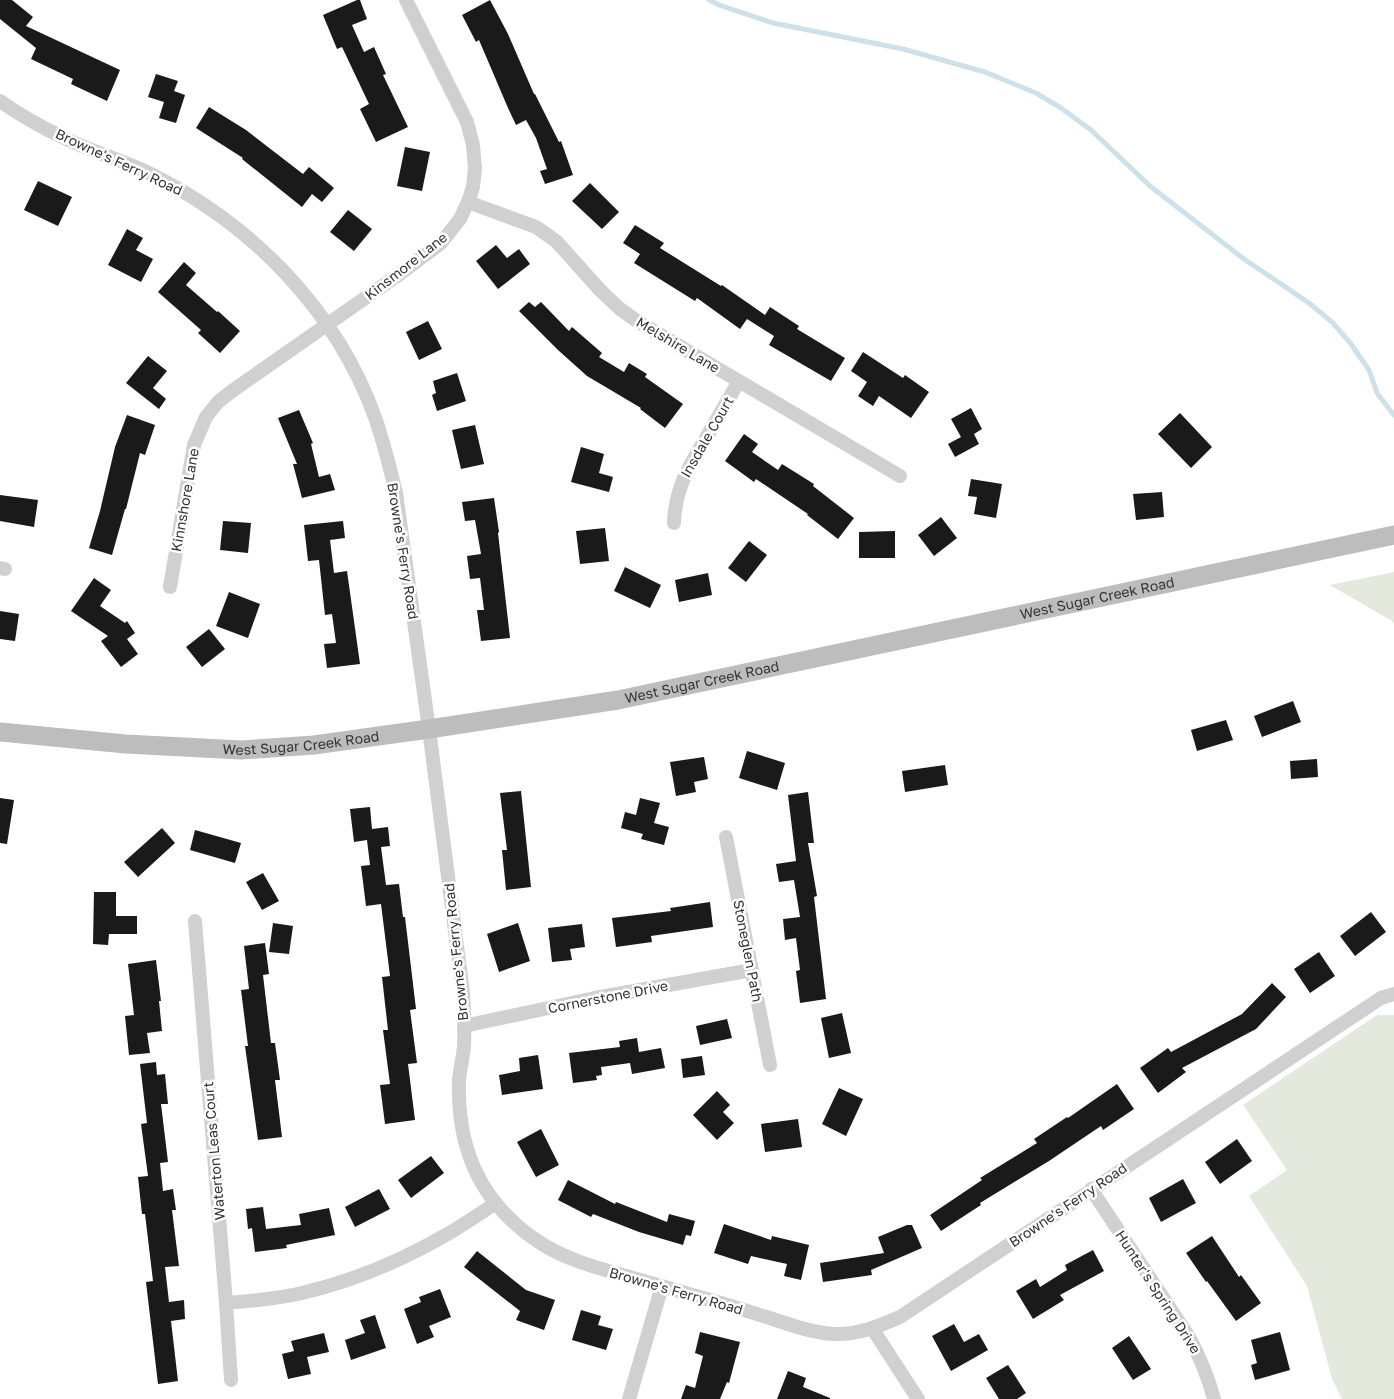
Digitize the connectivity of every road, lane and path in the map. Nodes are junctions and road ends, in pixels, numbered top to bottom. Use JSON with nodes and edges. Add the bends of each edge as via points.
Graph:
{"nodes":[{"id":1,"x":406,"y":0,"type":"edge"},
{"id":2,"x":0,"y":101,"type":"edge"},
{"id":3,"x":468,"y":202,"type":"junction"},
{"id":4,"x":327,"y":325,"type":"junction"},
{"id":5,"x":739,"y":381,"type":"junction"},
{"id":6,"x":900,"y":476,"type":"dead end"},
{"id":7,"x":674,"y":523,"type":"dead end"},
{"id":8,"x":1394,"y":535,"type":"edge"},
{"id":9,"x":170,"y":587,"type":"dead end"},
{"id":10,"x":429,"y":729,"type":"junction"},
{"id":11,"x":0,"y":732,"type":"edge"},
{"id":12,"x":726,"y":837,"type":"dead end"},
{"id":13,"x":195,"y":921,"type":"dead end"},
{"id":14,"x":752,"y":970,"type":"junction"},
{"id":15,"x":1394,"y":994,"type":"edge"},
{"id":16,"x":464,"y":1026,"type":"junction"},
{"id":17,"x":770,"y":1065,"type":"dead end"},
{"id":18,"x":1091,"y":1189,"type":"junction"},
{"id":19,"x":496,"y":1203,"type":"junction"},
{"id":20,"x":662,"y":1286,"type":"junction"},
{"id":21,"x":226,"y":1303,"type":"junction"},
{"id":22,"x":872,"y":1328,"type":"junction"},
{"id":23,"x":231,"y":1380,"type":"dead end"},
{"id":24,"x":629,"y":1399,"type":"edge"},
{"id":25,"x":918,"y":1399,"type":"edge"},
{"id":26,"x":1214,"y":1399,"type":"edge"}],
"edges":[{"from":1,"to":3,"type":"street","name":"Kinsmore Lane","via":[[467,122],[475,168]]},
{"from":2,"to":4,"type":"street","name":"Browne's Ferry Road","via":[[63,138],[147,172],[214,210],[278,265]]},
{"from":3,"to":4,"type":"street","name":"Kinsmore Lane","via":[[460,219],[441,243]]},
{"from":3,"to":5,"type":"street","name":"Melshire Lane","via":[[536,227],[556,241],[620,309]]},
{"from":4,"to":9,"type":"street","name":"Kinnshore Lane","via":[[232,391],[206,417],[194,445]]},
{"from":4,"to":10,"type":"street","name":"Browne's Ferry Road","via":[[361,384],[387,455],[396,493]]},
{"from":5,"to":6,"type":"street","name":"Melshire Lane"},
{"from":5,"to":7,"type":"street","name":"Insdale Court","via":[[686,471],[678,491]]},
{"from":8,"to":10,"type":"main road","name":"West Sugar Creek Road","via":[[618,700]]},
{"from":10,"to":11,"type":"main road","name":"West Sugar Creek Road","via":[[314,745],[241,750],[126,744]]},
{"from":10,"to":16,"type":"street","name":"Browne's Ferry Road","via":[[463,993]]},
{"from":12,"to":14,"type":"street","name":"Stoneglen Path"},
{"from":13,"to":21,"type":"street","name":"Waterton Leas Court"},
{"from":14,"to":16,"type":"street","name":"Cornerstone Drive"},
{"from":14,"to":17,"type":"street","name":"Stoneglen Path"},
{"from":15,"to":18,"type":"street","name":"Browne's Ferry Road","via":[[1381,998]]},
{"from":16,"to":19,"type":"street","name":"Browne's Ferry Road","via":[[459,1079],[461,1123],[478,1175]]},
{"from":18,"to":22,"type":"street","name":"Browne's Ferry Road","via":[[900,1317]]},
{"from":18,"to":26,"type":"street","name":"Hunter's Spring Drive","via":[[1189,1337]]},
{"from":19,"to":20,"type":"street","name":"Browne's Ferry Road","via":[[525,1233],[551,1250],[580,1263]]},
{"from":19,"to":21,"type":"street","via":[[452,1232],[362,1275],[301,1293]]},
{"from":20,"to":22,"type":"street","name":"Browne's Ferry Road","via":[[814,1332],[836,1334]]},
{"from":20,"to":24,"type":"street"},
{"from":21,"to":23,"type":"street","name":"Waterton Leas Court"},
{"from":22,"to":25,"type":"street"}]}
